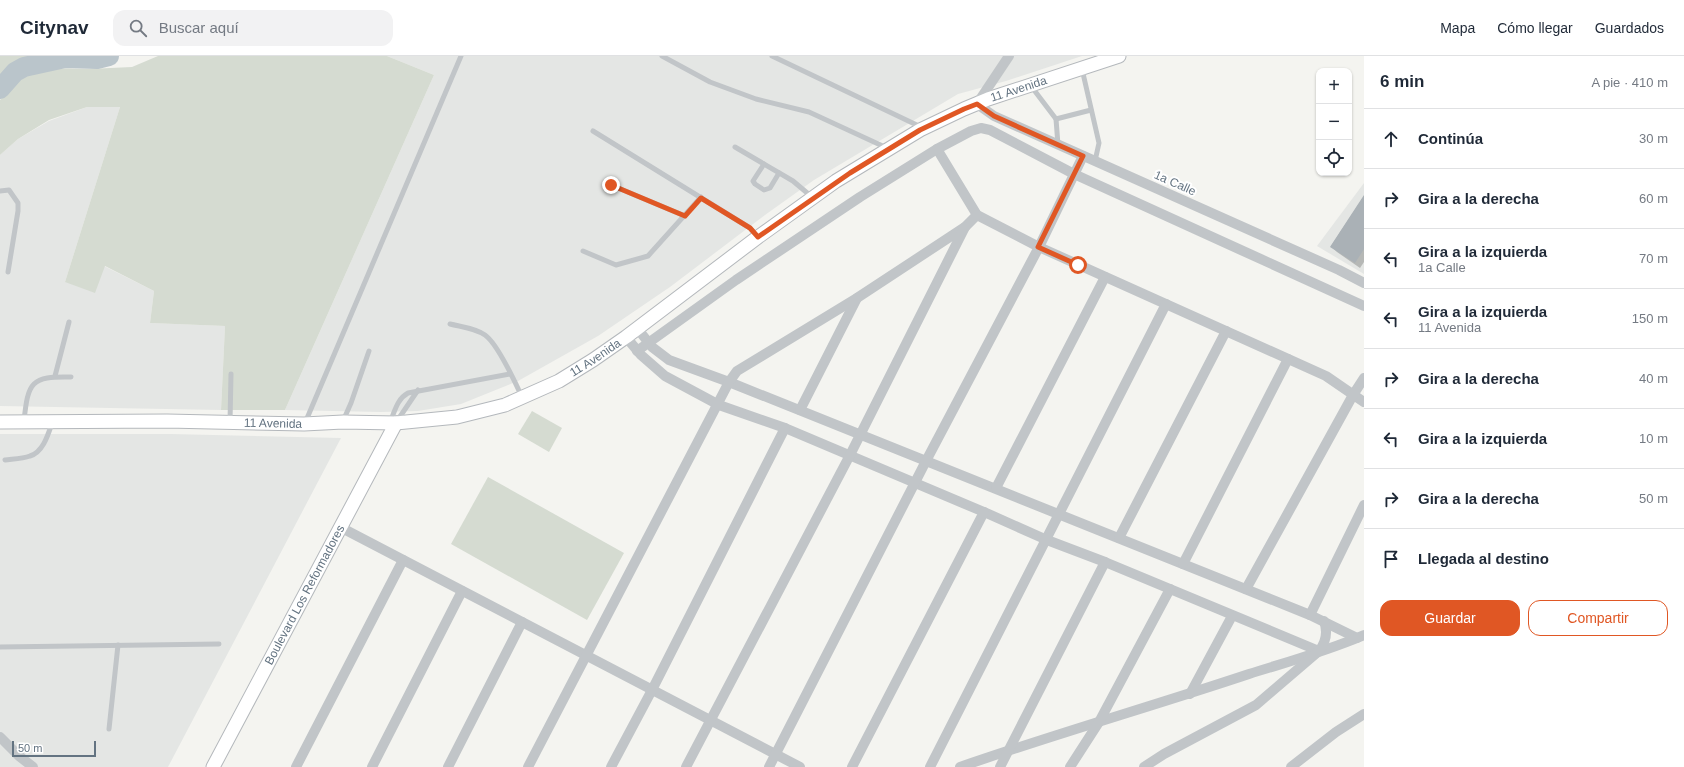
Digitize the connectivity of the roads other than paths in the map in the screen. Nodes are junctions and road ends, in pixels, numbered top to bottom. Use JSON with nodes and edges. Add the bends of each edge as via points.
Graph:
{"nodes":[{"id":1,"x":461,"y":56,"type":"edge"},
{"id":2,"x":662,"y":56,"type":"edge"},
{"id":3,"x":772,"y":56,"type":"edge"},
{"id":4,"x":1009,"y":56,"type":"edge"},
{"id":5,"x":1119,"y":56,"type":"edge"},
{"id":6,"x":1096,"y":60,"type":"edge"},
{"id":7,"x":1082,"y":68,"type":"junction"},
{"id":8,"x":1030,"y":85,"type":"junction"},
{"id":9,"x":977,"y":104,"type":"junction"},
{"id":10,"x":1091,"y":110,"type":"junction"},
{"id":11,"x":1056,"y":118,"type":"junction"},
{"id":12,"x":924,"y":129,"type":"junction"},
{"id":13,"x":593,"y":131,"type":"dead end"},
{"id":14,"x":1058,"y":145,"type":"junction"},
{"id":15,"x":735,"y":147,"type":"dead end"},
{"id":16,"x":890,"y":149,"type":"junction"},
{"id":17,"x":937,"y":149,"type":"junction"},
{"id":18,"x":1083,"y":156,"type":"junction"},
{"id":19,"x":1095,"y":161,"type":"junction"},
{"id":20,"x":764,"y":164,"type":"junction"},
{"id":21,"x":779,"y":173,"type":"junction"},
{"id":22,"x":1074,"y":174,"type":"junction"},
{"id":23,"x":611,"y":185,"type":"dead end"},
{"id":24,"x":0,"y":191,"type":"edge"},
{"id":25,"x":813,"y":197,"type":"junction"},
{"id":26,"x":701,"y":198,"type":"junction"},
{"id":27,"x":977,"y":215,"type":"junction"},
{"id":28,"x":685,"y":216,"type":"junction"},
{"id":29,"x":965,"y":227,"type":"junction"},
{"id":30,"x":758,"y":237,"type":"junction"},
{"id":31,"x":1038,"y":247,"type":"junction"},
{"id":32,"x":583,"y":251,"type":"dead end"},
{"id":33,"x":8,"y":272,"type":"dead end"},
{"id":34,"x":1105,"y":277,"type":"junction"},
{"id":35,"x":1364,"y":283,"type":"edge"},
{"id":36,"x":857,"y":298,"type":"junction"},
{"id":37,"x":1166,"y":304,"type":"junction"},
{"id":38,"x":1364,"y":306,"type":"edge"},
{"id":39,"x":69,"y":322,"type":"dead end"},
{"id":40,"x":450,"y":324,"type":"dead end"},
{"id":41,"x":637,"y":328,"type":"junction"},
{"id":42,"x":1226,"y":331,"type":"junction"},
{"id":43,"x":626,"y":337,"type":"junction"},
{"id":44,"x":648,"y":343,"type":"junction"},
{"id":45,"x":369,"y":351,"type":"dead end"},
{"id":46,"x":637,"y":351,"type":"junction"},
{"id":47,"x":1288,"y":359,"type":"junction"},
{"id":48,"x":231,"y":374,"type":"dead end"},
{"id":49,"x":510,"y":374,"type":"junction"},
{"id":50,"x":55,"y":376,"type":"junction"},
{"id":51,"x":71,"y":377,"type":"dead end"},
{"id":52,"x":1364,"y":378,"type":"edge"},
{"id":53,"x":729,"y":382,"type":"junction"},
{"id":54,"x":418,"y":390,"type":"junction"},
{"id":55,"x":1353,"y":395,"type":"junction"},
{"id":56,"x":522,"y":398,"type":"junction"},
{"id":57,"x":1364,"y":402,"type":"edge"},
{"id":58,"x":719,"y":405,"type":"junction"},
{"id":59,"x":800,"y":410,"type":"junction"},
{"id":60,"x":0,"y":422,"type":"edge"},
{"id":61,"x":24,"y":422,"type":"junction"},
{"id":62,"x":52,"y":422,"type":"junction"},
{"id":63,"x":343,"y":422,"type":"junction"},
{"id":64,"x":230,"y":423,"type":"junction"},
{"id":65,"x":393,"y":423,"type":"junction"},
{"id":66,"x":304,"y":424,"type":"junction"},
{"id":67,"x":785,"y":428,"type":"junction"},
{"id":68,"x":860,"y":435,"type":"junction"},
{"id":69,"x":850,"y":455,"type":"junction"},
{"id":70,"x":5,"y":460,"type":"dead end"},
{"id":71,"x":926,"y":461,"type":"junction"},
{"id":72,"x":915,"y":483,"type":"junction"},
{"id":73,"x":996,"y":488,"type":"junction"},
{"id":74,"x":1364,"y":505,"type":"edge"},
{"id":75,"x":984,"y":512,"type":"junction"},
{"id":76,"x":1060,"y":514,"type":"junction"},
{"id":77,"x":340,"y":527,"type":"junction"},
{"id":78,"x":1119,"y":538,"type":"junction"},
{"id":79,"x":1047,"y":540,"type":"junction"},
{"id":80,"x":403,"y":560,"type":"junction"},
{"id":81,"x":1105,"y":562,"type":"junction"},
{"id":82,"x":1183,"y":564,"type":"junction"},
{"id":83,"x":1170,"y":589,"type":"junction"},
{"id":84,"x":1246,"y":589,"type":"junction"},
{"id":85,"x":462,"y":591,"type":"junction"},
{"id":86,"x":1310,"y":615,"type":"junction"},
{"id":87,"x":1232,"y":616,"type":"junction"},
{"id":88,"x":1324,"y":621,"type":"junction"},
{"id":89,"x":522,"y":622,"type":"junction"},
{"id":90,"x":1360,"y":636,"type":"edge"},
{"id":91,"x":219,"y":644,"type":"dead end"},
{"id":92,"x":118,"y":645,"type":"junction"},
{"id":93,"x":0,"y":647,"type":"edge"},
{"id":94,"x":1319,"y":651,"type":"junction"},
{"id":95,"x":587,"y":656,"type":"junction"},
{"id":96,"x":652,"y":690,"type":"junction"},
{"id":97,"x":1190,"y":694,"type":"junction"},
{"id":98,"x":1364,"y":714,"type":"edge"},
{"id":99,"x":710,"y":720,"type":"junction"},
{"id":100,"x":1099,"y":722,"type":"junction"},
{"id":101,"x":109,"y":729,"type":"dead end"},
{"id":102,"x":0,"y":737,"type":"edge"},
{"id":103,"x":1011,"y":749,"type":"junction"},
{"id":104,"x":776,"y":754,"type":"junction"},
{"id":105,"x":33,"y":767,"type":"edge"},
{"id":106,"x":214,"y":767,"type":"edge"},
{"id":107,"x":296,"y":767,"type":"edge"},
{"id":108,"x":372,"y":767,"type":"edge"},
{"id":109,"x":448,"y":767,"type":"edge"},
{"id":110,"x":528,"y":767,"type":"edge"},
{"id":111,"x":611,"y":767,"type":"edge"},
{"id":112,"x":686,"y":767,"type":"edge"},
{"id":113,"x":769,"y":767,"type":"edge"},
{"id":114,"x":800,"y":767,"type":"edge"},
{"id":115,"x":852,"y":767,"type":"edge"},
{"id":116,"x":930,"y":767,"type":"edge"},
{"id":117,"x":960,"y":767,"type":"edge"},
{"id":118,"x":1000,"y":767,"type":"edge"},
{"id":119,"x":1070,"y":767,"type":"edge"},
{"id":120,"x":1144,"y":767,"type":"edge"},
{"id":121,"x":1291,"y":767,"type":"edge"}],
"edges":[{"from":1,"to":66,"type":"lane"},
{"from":2,"to":16,"type":"lane","via":[[710,82],[756,99],[809,112]]},
{"from":3,"to":12,"type":"lane"},
{"from":4,"to":9,"type":"street"},
{"from":5,"to":6,"type":"main road","name":"11 Avenida"},
{"from":6,"to":7,"type":"main road","name":"11 Avenida"},
{"from":7,"to":8,"type":"main road","name":"11 Avenida"},
{"from":7,"to":10,"type":"lane"},
{"from":8,"to":9,"type":"main road","name":"11 Avenida"},
{"from":8,"to":11,"type":"lane"},
{"from":9,"to":12,"type":"main road","name":"11 Avenida"},
{"from":9,"to":14,"type":"street","name":"1a Calle","via":[[994,116]]},
{"from":10,"to":11,"type":"lane"},
{"from":10,"to":19,"type":"lane","via":[[1099,143]]},
{"from":11,"to":14,"type":"lane"},
{"from":12,"to":16,"type":"main road","name":"11 Avenida"},
{"from":13,"to":26,"type":"lane"},
{"from":14,"to":18,"type":"street","name":"1a Calle"},
{"from":15,"to":20,"type":"lane"},
{"from":16,"to":25,"type":"main road","name":"11 Avenida"},
{"from":17,"to":22,"type":"street","via":[[980,128],[990,130]]},
{"from":17,"to":27,"type":"street"},
{"from":17,"to":44,"type":"street","via":[[736,280]]},
{"from":18,"to":19,"type":"street","name":"1a Calle"},
{"from":18,"to":22,"type":"street"},
{"from":19,"to":35,"type":"street","name":"1a Calle"},
{"from":20,"to":21,"type":"lane"},
{"from":20,"to":21,"type":"lane","via":[[753,181],[764,190],[770,188]]},
{"from":21,"to":25,"type":"lane","via":[[794,181]]},
{"from":22,"to":31,"type":"street"},
{"from":22,"to":38,"type":"street"},
{"from":23,"to":28,"type":"lane"},
{"from":24,"to":33,"type":"lane","via":[[9,190],[18,202]]},
{"from":25,"to":30,"type":"main road","name":"11 Avenida"},
{"from":26,"to":28,"type":"lane"},
{"from":26,"to":30,"type":"lane","via":[[750,228]]},
{"from":27,"to":29,"type":"street"},
{"from":27,"to":31,"type":"street"},
{"from":28,"to":32,"type":"lane","via":[[648,256],[616,264]]},
{"from":29,"to":36,"type":"street"},
{"from":29,"to":68,"type":"street"},
{"from":30,"to":41,"type":"main road","name":"11 Avenida"},
{"from":31,"to":34,"type":"street"},
{"from":31,"to":71,"type":"street"},
{"from":34,"to":37,"type":"street"},
{"from":34,"to":73,"type":"street"},
{"from":36,"to":53,"type":"street","via":[[737,371]]},
{"from":36,"to":59,"type":"street"},
{"from":37,"to":42,"type":"street"},
{"from":37,"to":76,"type":"street"},
{"from":39,"to":50,"type":"lane"},
{"from":40,"to":49,"type":"lane","via":[[473,329],[486,336],[495,345]]},
{"from":41,"to":43,"type":"main road","name":"11 Avenida"},
{"from":41,"to":44,"type":"street"},
{"from":42,"to":47,"type":"street"},
{"from":42,"to":78,"type":"street"},
{"from":43,"to":46,"type":"street"},
{"from":43,"to":56,"type":"main road","name":"11 Avenida","via":[[559,381]]},
{"from":44,"to":46,"type":"street"},
{"from":44,"to":53,"type":"street","via":[[669,360]]},
{"from":45,"to":63,"type":"lane"},
{"from":46,"to":58,"type":"street","via":[[666,376]]},
{"from":47,"to":55,"type":"street","via":[[1326,376]]},
{"from":47,"to":82,"type":"street"},
{"from":48,"to":64,"type":"lane"},
{"from":49,"to":54,"type":"lane"},
{"from":49,"to":56,"type":"lane"},
{"from":50,"to":51,"type":"lane"},
{"from":50,"to":61,"type":"lane","via":[[34,383],[26,402]]},
{"from":52,"to":55,"type":"street"},
{"from":53,"to":58,"type":"street"},
{"from":53,"to":59,"type":"street"},
{"from":54,"to":65,"type":"lane"},
{"from":54,"to":65,"type":"lane","via":[[403,396],[399,401]]},
{"from":55,"to":57,"type":"street"},
{"from":55,"to":84,"type":"street"},
{"from":56,"to":65,"type":"main road","name":"11 Avenida","via":[[498,407],[456,417]]},
{"from":58,"to":67,"type":"street"},
{"from":58,"to":95,"type":"street"},
{"from":59,"to":68,"type":"street"},
{"from":60,"to":61,"type":"main road","name":"11 Avenida"},
{"from":61,"to":62,"type":"main road","name":"11 Avenida"},
{"from":62,"to":64,"type":"main road","name":"11 Avenida"},
{"from":62,"to":70,"type":"lane","via":[[47,438],[35,454]]},
{"from":63,"to":65,"type":"main road","name":"11 Avenida"},
{"from":63,"to":66,"type":"main road","name":"11 Avenida"},
{"from":64,"to":66,"type":"main road","name":"11 Avenida"},
{"from":65,"to":77,"type":"main road","name":"Boulevard Los Reformadores"},
{"from":67,"to":69,"type":"street"},
{"from":67,"to":96,"type":"street"},
{"from":68,"to":69,"type":"street"},
{"from":68,"to":71,"type":"street"},
{"from":69,"to":72,"type":"street"},
{"from":69,"to":99,"type":"street"},
{"from":71,"to":72,"type":"street"},
{"from":71,"to":73,"type":"street"},
{"from":72,"to":75,"type":"street"},
{"from":72,"to":104,"type":"street"},
{"from":73,"to":76,"type":"street"},
{"from":74,"to":86,"type":"street"},
{"from":75,"to":79,"type":"street"},
{"from":75,"to":115,"type":"street"},
{"from":76,"to":78,"type":"street"},
{"from":76,"to":79,"type":"street"},
{"from":77,"to":80,"type":"street"},
{"from":77,"to":106,"type":"main road","name":"Boulevard Los Reformadores"},
{"from":78,"to":82,"type":"street"},
{"from":79,"to":81,"type":"street"},
{"from":79,"to":116,"type":"street"},
{"from":80,"to":85,"type":"street"},
{"from":80,"to":107,"type":"street"},
{"from":81,"to":83,"type":"street"},
{"from":81,"to":103,"type":"street"},
{"from":82,"to":84,"type":"street"},
{"from":83,"to":87,"type":"street"},
{"from":83,"to":100,"type":"street"},
{"from":84,"to":86,"type":"street"},
{"from":85,"to":89,"type":"street"},
{"from":85,"to":108,"type":"street"},
{"from":86,"to":88,"type":"street"},
{"from":87,"to":94,"type":"street"},
{"from":87,"to":97,"type":"street"},
{"from":88,"to":90,"type":"street"},
{"from":88,"to":94,"type":"street","via":[[1326,634]]},
{"from":89,"to":95,"type":"street"},
{"from":89,"to":109,"type":"street"},
{"from":90,"to":94,"type":"street"},
{"from":91,"to":92,"type":"lane"},
{"from":92,"to":93,"type":"lane"},
{"from":92,"to":101,"type":"lane"},
{"from":94,"to":97,"type":"street"},
{"from":94,"to":120,"type":"street","via":[[1256,705]]},
{"from":95,"to":96,"type":"street"},
{"from":95,"to":110,"type":"street"},
{"from":96,"to":99,"type":"street"},
{"from":96,"to":111,"type":"street"},
{"from":97,"to":100,"type":"street"},
{"from":98,"to":121,"type":"street"},
{"from":99,"to":104,"type":"street"},
{"from":99,"to":112,"type":"street"},
{"from":100,"to":103,"type":"street"},
{"from":100,"to":119,"type":"street"},
{"from":102,"to":105,"type":"street"},
{"from":103,"to":117,"type":"street"},
{"from":103,"to":118,"type":"street"},
{"from":104,"to":113,"type":"street"},
{"from":104,"to":114,"type":"street"}]}
